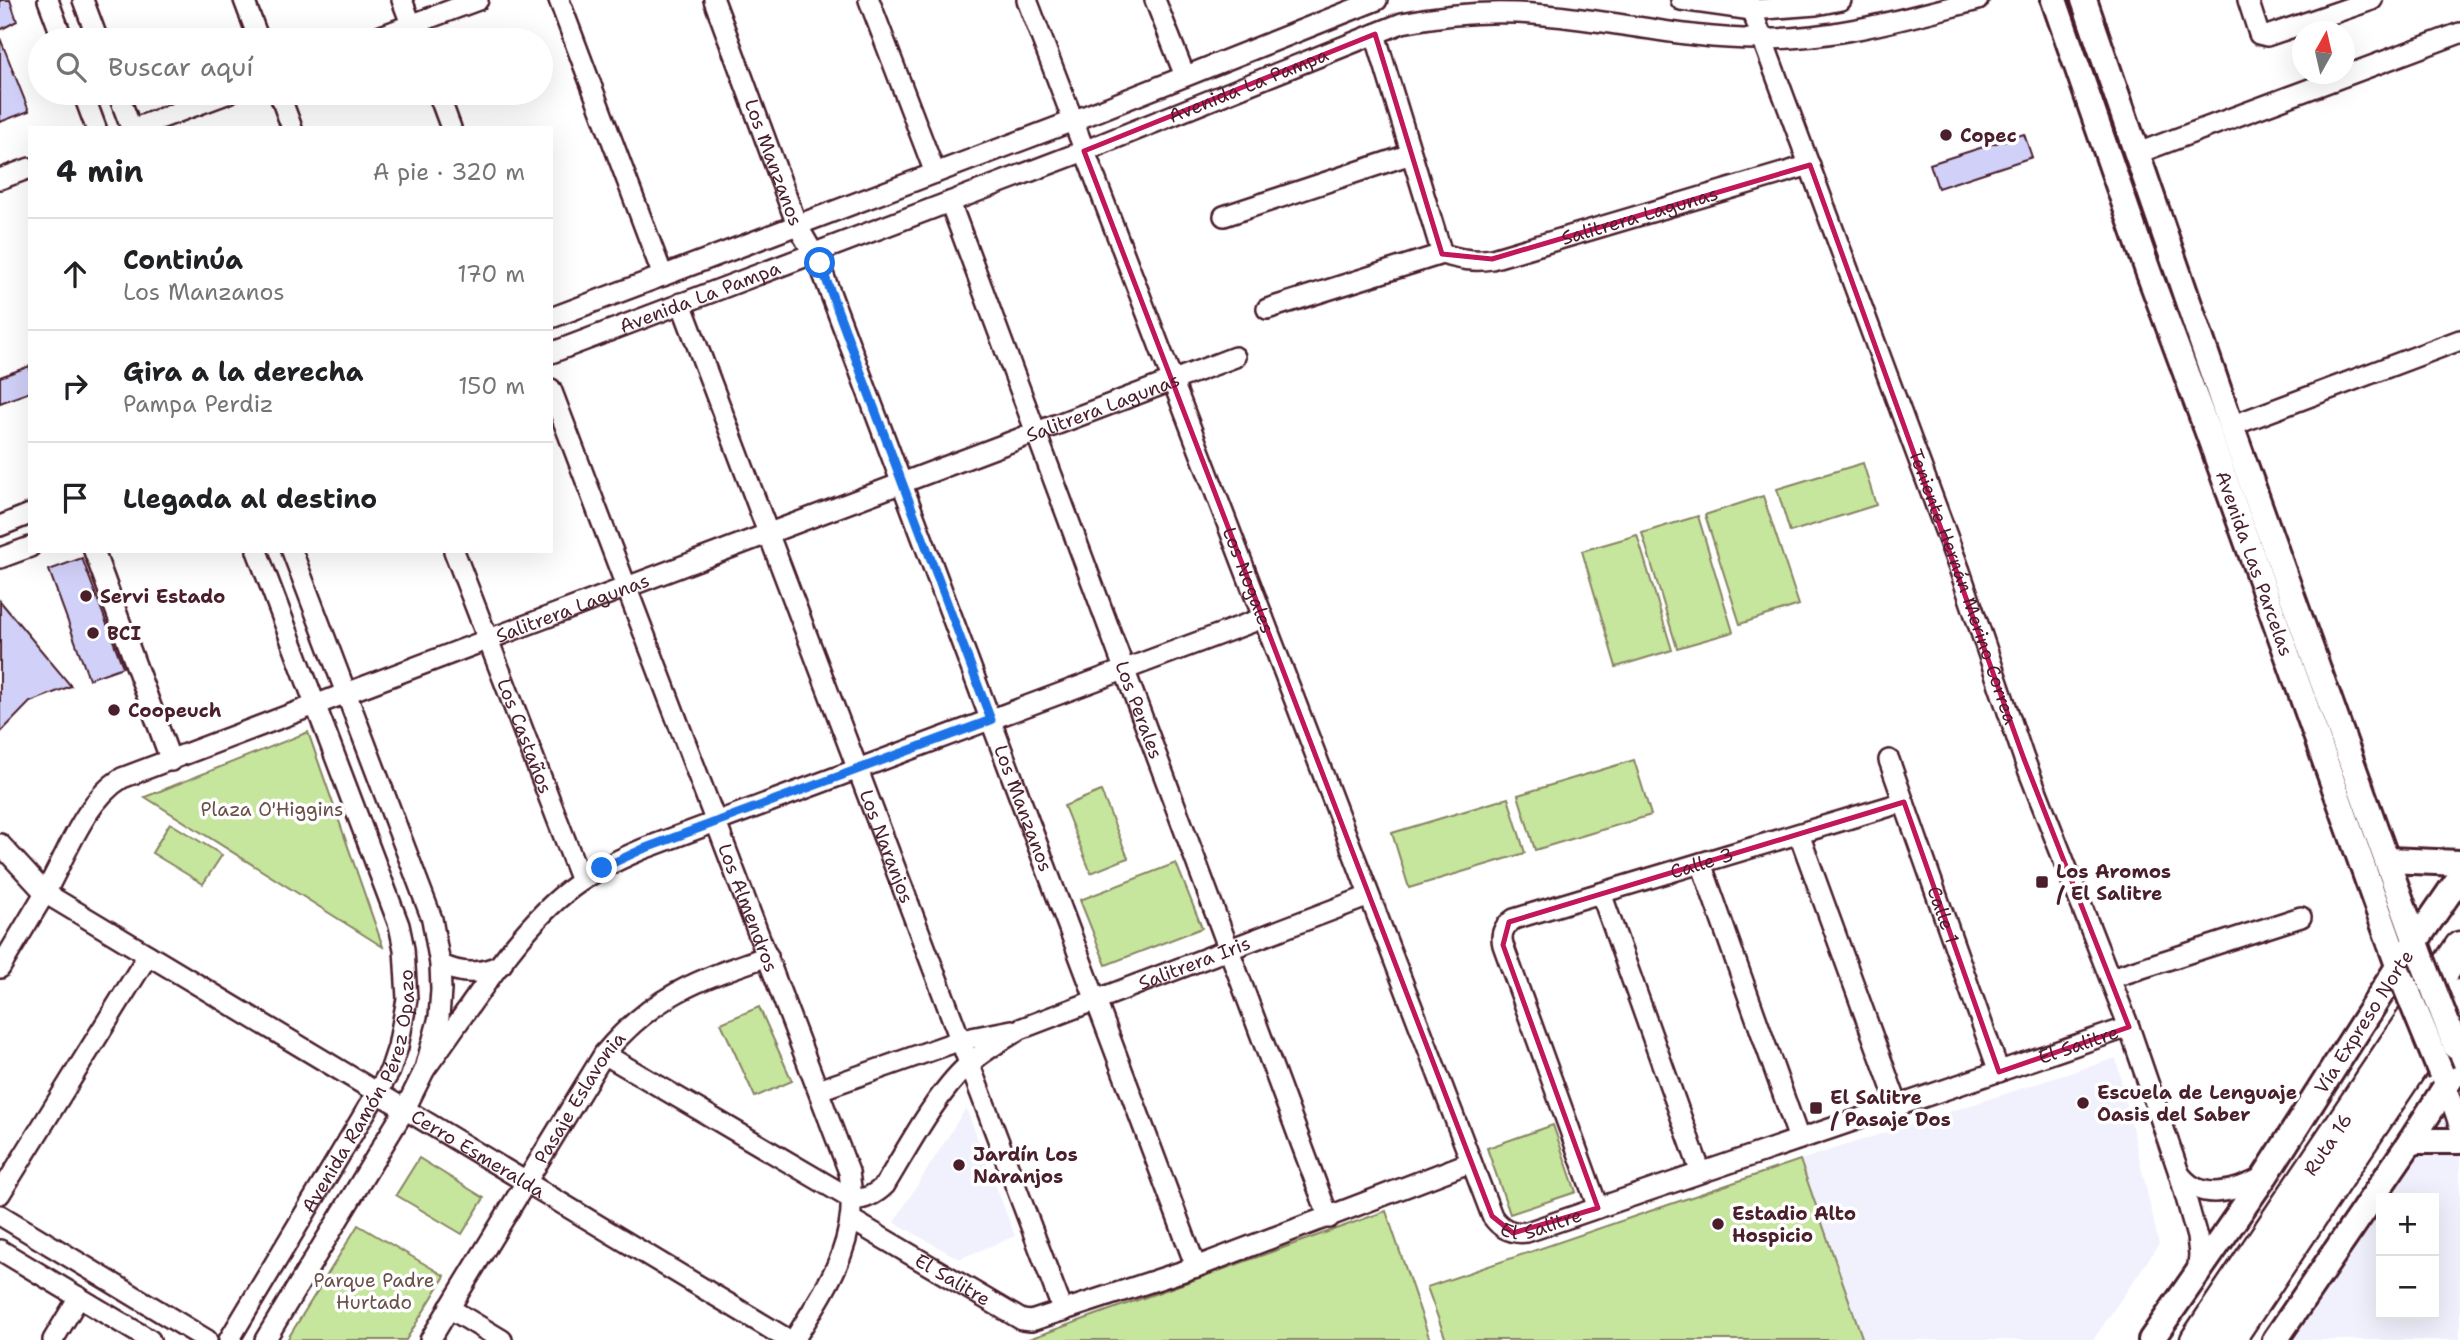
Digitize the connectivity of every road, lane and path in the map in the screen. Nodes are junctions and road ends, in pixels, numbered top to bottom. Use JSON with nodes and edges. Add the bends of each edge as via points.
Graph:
{"nodes":[{"id":1,"x":48,"y":0,"type":"edge"},
{"id":2,"x":83,"y":0,"type":"edge"},
{"id":3,"x":244,"y":0,"type":"edge"},
{"id":4,"x":402,"y":0,"type":"edge"},
{"id":5,"x":478,"y":0,"type":"edge"},
{"id":6,"x":559,"y":0,"type":"edge"},
{"id":7,"x":714,"y":0,"type":"edge"},
{"id":8,"x":869,"y":0,"type":"edge"},
{"id":9,"x":1027,"y":0,"type":"edge"},
{"id":10,"x":1155,"y":0,"type":"edge"},
{"id":11,"x":1377,"y":0,"type":"edge"},
{"id":12,"x":1681,"y":0,"type":"edge"},
{"id":13,"x":1841,"y":0,"type":"edge"},
{"id":14,"x":1978,"y":0,"type":"edge"},
{"id":15,"x":2054,"y":0,"type":"edge"},
{"id":16,"x":2084,"y":0,"type":"edge"},
{"id":17,"x":2248,"y":0,"type":"edge"},
{"id":18,"x":2372,"y":0,"type":"edge"},
{"id":19,"x":1750,"y":5,"type":"edge"},
{"id":20,"x":58,"y":28,"type":"edge"},
{"id":21,"x":94,"y":28,"type":"edge"},
{"id":22,"x":254,"y":28,"type":"edge"},
{"id":23,"x":412,"y":28,"type":"edge"},
{"id":24,"x":422,"y":28,"type":"edge"},
{"id":25,"x":2460,"y":33,"type":"edge"},
{"id":26,"x":1376,"y":34,"type":"junction"},
{"id":27,"x":1763,"y":39,"type":"junction"},
{"id":28,"x":1185,"y":76,"type":"junction"},
{"id":29,"x":87,"y":105,"type":"edge"},
{"id":30,"x":123,"y":105,"type":"edge"},
{"id":31,"x":196,"y":105,"type":"edge"},
{"id":32,"x":283,"y":105,"type":"edge"},
{"id":33,"x":442,"y":105,"type":"edge"},
{"id":34,"x":1073,"y":121,"type":"junction"},
{"id":35,"x":95,"y":126,"type":"edge"},
{"id":36,"x":132,"y":126,"type":"edge"},
{"id":37,"x":138,"y":126,"type":"edge"},
{"id":38,"x":291,"y":126,"type":"edge"},
{"id":39,"x":450,"y":126,"type":"edge"},
{"id":40,"x":1084,"y":151,"type":"junction"},
{"id":41,"x":2138,"y":153,"type":"junction"},
{"id":42,"x":1411,"y":154,"type":"junction"},
{"id":43,"x":1810,"y":164,"type":"junction"},
{"id":44,"x":28,"y":169,"type":"edge"},
{"id":45,"x":935,"y":173,"type":"junction"},
{"id":46,"x":0,"y":180,"type":"edge"},
{"id":47,"x":950,"y":202,"type":"junction"},
{"id":48,"x":1224,"y":216,"type":"dead end"},
{"id":49,"x":797,"y":225,"type":"junction"},
{"id":50,"x":816,"y":253,"type":"junction"},
{"id":51,"x":1442,"y":254,"type":"junction"},
{"id":52,"x":663,"y":276,"type":"junction"},
{"id":53,"x":681,"y":303,"type":"junction"},
{"id":54,"x":1267,"y":309,"type":"dead end"},
{"id":55,"x":553,"y":317,"type":"edge"},
{"id":56,"x":2460,"y":340,"type":"edge"},
{"id":57,"x":553,"y":352,"type":"edge"},
{"id":58,"x":1235,"y":357,"type":"dead end"},
{"id":59,"x":1172,"y":381,"type":"junction"},
{"id":60,"x":553,"y":394,"type":"edge"},
{"id":61,"x":2231,"y":426,"type":"junction"},
{"id":62,"x":1036,"y":432,"type":"junction"},
{"id":63,"x":902,"y":483,"type":"junction"},
{"id":64,"x":28,"y":515,"type":"edge"},
{"id":65,"x":0,"y":526,"type":"edge"},
{"id":66,"x":769,"y":534,"type":"junction"},
{"id":67,"x":28,"y":548,"type":"edge"},
{"id":68,"x":95,"y":553,"type":"edge"},
{"id":69,"x":258,"y":553,"type":"edge"},
{"id":70,"x":293,"y":553,"type":"edge"},
{"id":71,"x":455,"y":553,"type":"edge"},
{"id":72,"x":0,"y":558,"type":"edge"},
{"id":73,"x":627,"y":588,"type":"junction"},
{"id":74,"x":1263,"y":618,"type":"junction"},
{"id":75,"x":488,"y":640,"type":"junction"},
{"id":76,"x":1125,"y":670,"type":"junction"},
{"id":77,"x":346,"y":694,"type":"junction"},
{"id":78,"x":316,"y":705,"type":"junction"},
{"id":79,"x":991,"y":720,"type":"junction"},
{"id":80,"x":1889,"y":760,"type":"dead end"},
{"id":81,"x":171,"y":761,"type":"junction"},
{"id":82,"x":858,"y":770,"type":"junction"},
{"id":83,"x":1904,"y":802,"type":"junction"},
{"id":84,"x":717,"y":823,"type":"junction"},
{"id":85,"x":1799,"y":834,"type":"junction"},
{"id":86,"x":0,"y":844,"type":"edge"},
{"id":87,"x":2388,"y":860,"type":"junction"},
{"id":88,"x":1701,"y":863,"type":"junction"},
{"id":89,"x":2460,"y":863,"type":"edge"},
{"id":90,"x":2460,"y":877,"type":"edge"},
{"id":91,"x":581,"y":881,"type":"junction"},
{"id":92,"x":45,"y":892,"type":"junction"},
{"id":93,"x":1601,"y":893,"type":"junction"},
{"id":94,"x":1369,"y":896,"type":"junction"},
{"id":95,"x":2301,"y":917,"type":"dead end"},
{"id":96,"x":2460,"y":947,"type":"edge"},
{"id":97,"x":1229,"y":950,"type":"junction"},
{"id":98,"x":2419,"y":950,"type":"junction"},
{"id":99,"x":149,"y":954,"type":"junction"},
{"id":100,"x":768,"y":956,"type":"junction"},
{"id":101,"x":440,"y":964,"type":"junction"},
{"id":102,"x":502,"y":964,"type":"junction"},
{"id":103,"x":0,"y":968,"type":"edge"},
{"id":104,"x":2401,"y":976,"type":"junction"},
{"id":105,"x":2111,"y":978,"type":"junction"},
{"id":106,"x":2460,"y":995,"type":"edge"},
{"id":107,"x":1096,"y":1000,"type":"junction"},
{"id":108,"x":2129,"y":1027,"type":"junction"},
{"id":109,"x":1020,"y":1029,"type":"junction"},
{"id":110,"x":961,"y":1040,"type":"junction"},
{"id":111,"x":604,"y":1054,"type":"junction"},
{"id":112,"x":969,"y":1063,"type":"junction"},
{"id":113,"x":2453,"y":1065,"type":"edge"},
{"id":114,"x":425,"y":1069,"type":"junction"},
{"id":115,"x":1999,"y":1072,"type":"junction"},
{"id":116,"x":819,"y":1090,"type":"junction"},
{"id":117,"x":378,"y":1093,"type":"junction"},
{"id":118,"x":1898,"y":1106,"type":"junction"},
{"id":119,"x":405,"y":1109,"type":"junction"},
{"id":120,"x":2460,"y":1127,"type":"edge"},
{"id":121,"x":1799,"y":1139,"type":"junction"},
{"id":122,"x":2411,"y":1141,"type":"junction"},
{"id":123,"x":2460,"y":1141,"type":"edge"},
{"id":124,"x":1471,"y":1162,"type":"junction"},
{"id":125,"x":1701,"y":1173,"type":"junction"},
{"id":126,"x":2179,"y":1173,"type":"junction"},
{"id":127,"x":2265,"y":1176,"type":"junction"},
{"id":128,"x":526,"y":1182,"type":"junction"},
{"id":129,"x":0,"y":1194,"type":"edge"},
{"id":130,"x":1598,"y":1208,"type":"junction"},
{"id":131,"x":852,"y":1210,"type":"junction"},
{"id":132,"x":0,"y":1214,"type":"edge"},
{"id":133,"x":1329,"y":1218,"type":"junction"},
{"id":134,"x":0,"y":1250,"type":"edge"},
{"id":135,"x":1196,"y":1267,"type":"junction"},
{"id":136,"x":2197,"y":1275,"type":"junction"},
{"id":137,"x":79,"y":1297,"type":"junction"},
{"id":138,"x":449,"y":1308,"type":"junction"},
{"id":139,"x":1063,"y":1311,"type":"junction"},
{"id":140,"x":53,"y":1340,"type":"edge"},
{"id":141,"x":150,"y":1340,"type":"edge"},
{"id":142,"x":207,"y":1340,"type":"edge"},
{"id":143,"x":229,"y":1340,"type":"edge"},
{"id":144,"x":265,"y":1340,"type":"edge"},
{"id":145,"x":430,"y":1340,"type":"edge"},
{"id":146,"x":502,"y":1340,"type":"edge"},
{"id":147,"x":792,"y":1340,"type":"edge"},
{"id":148,"x":2151,"y":1340,"type":"edge"},
{"id":149,"x":2196,"y":1340,"type":"edge"},
{"id":150,"x":2229,"y":1340,"type":"edge"},
{"id":151,"x":2275,"y":1340,"type":"edge"}],
"edges":[{"from":1,"to":20,"type":"street"},
{"from":2,"to":21,"type":"street"},
{"from":3,"to":22,"type":"street"},
{"from":4,"to":23,"type":"street"},
{"from":5,"to":24,"type":"street"},
{"from":6,"to":52,"type":"street"},
{"from":7,"to":49,"type":"street","name":"Los Manzanos"},
{"from":8,"to":45,"type":"street"},
{"from":9,"to":34,"type":"street","name":"Los Nogales"},
{"from":10,"to":28,"type":"street"},
{"from":11,"to":28,"type":"street","name":"Avenida La Pampa"},
{"from":12,"to":19,"type":"street"},
{"from":13,"to":19,"type":"street","via":[[1816,5]]},
{"from":14,"to":27,"type":"street","name":"Avenida La Pampa","via":[[1825,35]]},
{"from":15,"to":104,"type":"main road","name":"Avenida Las Parcelas"},
{"from":16,"to":41,"type":"main road","name":"Avenida Las Parcelas"},
{"from":17,"to":18,"type":"street","via":[[2259,34],[2266,36]]},
{"from":19,"to":27,"type":"street","name":"Teniente Hernán Merino Correa"},
{"from":25,"to":41,"type":"street"},
{"from":26,"to":27,"type":"street","name":"Avenida La Pampa","via":[[1402,23],[1447,14],[1496,13],[1546,15],[1690,36]]},
{"from":26,"to":40,"type":"street","name":"Avenida La Pampa"},
{"from":26,"to":42,"type":"street"},
{"from":27,"to":43,"type":"street","name":"Teniente Hernán Merino Correa"},
{"from":28,"to":34,"type":"street","name":"Avenida La Pampa"},
{"from":29,"to":35,"type":"street"},
{"from":30,"to":36,"type":"street"},
{"from":31,"to":37,"type":"street"},
{"from":32,"to":38,"type":"street"},
{"from":33,"to":39,"type":"street"},
{"from":34,"to":40,"type":"street","name":"Los Nogales"},
{"from":34,"to":45,"type":"street","name":"Avenida La Pampa"},
{"from":40,"to":47,"type":"street","name":"Avenida La Pampa"},
{"from":40,"to":59,"type":"street","name":"Los Nogales"},
{"from":41,"to":61,"type":"main road","name":"Avenida Las Parcelas"},
{"from":42,"to":48,"type":"street"},
{"from":42,"to":51,"type":"street"},
{"from":43,"to":51,"type":"street","name":"Salitrera Lagunas","via":[[1492,259],[1463,260]]},
{"from":43,"to":105,"type":"street","name":"Teniente Hernán Merino Correa","via":[[1960,570],[2024,759]]},
{"from":44,"to":46,"type":"street"},
{"from":45,"to":49,"type":"street","name":"Avenida La Pampa"},
{"from":47,"to":50,"type":"street","name":"Avenida La Pampa"},
{"from":47,"to":62,"type":"street","name":"Los Perales"},
{"from":49,"to":50,"type":"street","name":"Los Manzanos"},
{"from":49,"to":52,"type":"street","name":"Avenida La Pampa"},
{"from":50,"to":53,"type":"street","name":"Avenida La Pampa"},
{"from":50,"to":63,"type":"street","name":"Los Manzanos"},
{"from":51,"to":54,"type":"street","name":"Salitrera Lagunas"},
{"from":52,"to":55,"type":"street","name":"Avenida La Pampa"},
{"from":53,"to":57,"type":"street","name":"Avenida La Pampa"},
{"from":53,"to":66,"type":"street","name":"Los Naranjos"},
{"from":56,"to":61,"type":"street"},
{"from":58,"to":59,"type":"street","name":"Salitrera Lagunas"},
{"from":59,"to":62,"type":"street","name":"Salitrera Lagunas"},
{"from":59,"to":74,"type":"street","name":"Los Nogales"},
{"from":60,"to":73,"type":"street","name":"Los Almendros"},
{"from":61,"to":87,"type":"main road","name":"Avenida Las Parcelas"},
{"from":62,"to":63,"type":"street","name":"Salitrera Lagunas"},
{"from":62,"to":76,"type":"street","name":"Los Perales"},
{"from":63,"to":66,"type":"street","name":"Salitrera Lagunas"},
{"from":63,"to":79,"type":"street","name":"Los Manzanos"},
{"from":64,"to":65,"type":"street"},
{"from":66,"to":73,"type":"street","name":"Salitrera Lagunas"},
{"from":66,"to":82,"type":"street","name":"Los Naranjos"},
{"from":67,"to":72,"type":"street"},
{"from":68,"to":81,"type":"street"},
{"from":69,"to":78,"type":"street","name":"Avenida Ramón Pérez Opazo"},
{"from":70,"to":77,"type":"street","name":"Avenida Ramón Pérez Opazo"},
{"from":71,"to":75,"type":"street","name":"Los Castaños"},
{"from":73,"to":75,"type":"street","name":"Salitrera Lagunas"},
{"from":73,"to":84,"type":"street","name":"Los Almendros"},
{"from":74,"to":76,"type":"street"},
{"from":74,"to":94,"type":"street","name":"Los Nogales"},
{"from":75,"to":77,"type":"street","name":"Salitrera Lagunas"},
{"from":75,"to":91,"type":"street","name":"Los Castaños"},
{"from":76,"to":79,"type":"street"},
{"from":76,"to":97,"type":"street","name":"Los Perales"},
{"from":77,"to":78,"type":"street","name":"Salitrera Lagunas"},
{"from":77,"to":101,"type":"street","name":"Avenida Ramón Pérez Opazo","via":[[428,908]]},
{"from":78,"to":81,"type":"street","name":"Salitrera Lagunas"},
{"from":78,"to":117,"type":"street","name":"Avenida Ramón Pérez Opazo","via":[[404,949],[404,1023]]},
{"from":79,"to":82,"type":"street"},
{"from":79,"to":107,"type":"street","name":"Los Manzanos"},
{"from":80,"to":83,"type":"street","name":"Calle 1"},
{"from":81,"to":92,"type":"street","name":"Salitrera Lagunas","via":[[122,778],[100,795]]},
{"from":82,"to":84,"type":"street"},
{"from":82,"to":110,"type":"street","name":"Los Naranjos"},
{"from":83,"to":85,"type":"street","name":"Calle 3"},
{"from":83,"to":115,"type":"street","name":"Calle 1"},
{"from":84,"to":91,"type":"street","via":[[622,858]]},
{"from":84,"to":100,"type":"street","name":"Los Almendros"},
{"from":85,"to":88,"type":"street","name":"Calle 3"},
{"from":85,"to":118,"type":"street"},
{"from":86,"to":92,"type":"street","name":"Cerro Esmeralda"},
{"from":87,"to":89,"type":"main road"},
{"from":87,"to":98,"type":"main road","name":"Avenida Las Parcelas"},
{"from":88,"to":93,"type":"street","name":"Calle 3"},
{"from":88,"to":121,"type":"street"},
{"from":90,"to":98,"type":"main road","name":"Vía Expreso Norte"},
{"from":91,"to":102,"type":"street","via":[[537,920]]},
{"from":92,"to":99,"type":"street","name":"Cerro Esmeralda"},
{"from":92,"to":103,"type":"street","name":"Salitrera Lagunas"},
{"from":93,"to":125,"type":"street"},
{"from":93,"to":130,"type":"street","name":"Calle 3","via":[[1514,919],[1503,930],[1503,945]]},
{"from":94,"to":97,"type":"street","name":"Salitrera Iris"},
{"from":94,"to":124,"type":"street","name":"Los Nogales"},
{"from":95,"to":105,"type":"street"},
{"from":96,"to":149,"type":"highway","name":"Ruta 16"},
{"from":97,"to":107,"type":"street","name":"Salitrera Iris"},
{"from":97,"to":133,"type":"street","name":"Los Perales"},
{"from":98,"to":104,"type":"main road","name":"Vía Expreso Norte"},
{"from":98,"to":113,"type":"main road","name":"Avenida Las Parcelas","bridge":true},
{"from":99,"to":117,"type":"street","name":"Cerro Esmeralda"},
{"from":99,"to":129,"type":"street"},
{"from":100,"to":111,"type":"street","name":"Pasaje Eslavonia","via":[[676,991],[636,1019]]},
{"from":100,"to":116,"type":"street","name":"Los Almendros"},
{"from":101,"to":102,"type":"street","via":[[466,973]]},
{"from":101,"to":114,"type":"street","name":"Avenida Ramón Pérez Opazo","via":[[439,1017]]},
{"from":102,"to":114,"type":"street"},
{"from":104,"to":113,"type":"main road","name":"Avenida Las Parcelas","bridge":true},
{"from":104,"to":127,"type":"main road","name":"Vía Expreso Norte"},
{"from":105,"to":108,"type":"street","name":"Teniente Hernán Merino Correa"},
{"from":106,"to":150,"type":"highway","name":"Ruta 16"},
{"from":107,"to":109,"type":"street","name":"Salitrera Iris"},
{"from":107,"to":135,"type":"street","name":"Los Manzanos"},
{"from":108,"to":115,"type":"street","name":"El Salitre"},
{"from":108,"to":126,"type":"street","name":"Teniente Hernán Merino Correa"},
{"from":109,"to":110,"type":"street","name":"Salitrera Iris"},
{"from":109,"to":112,"type":"street","name":"Salitrera Iris"},
{"from":110,"to":112,"type":"street","name":"Los Naranjos"},
{"from":110,"to":116,"type":"street","name":"Salitrera Iris"},
{"from":111,"to":128,"type":"street","name":"Pasaje Eslavonia"},
{"from":111,"to":131,"type":"street","name":"El Salitre"},
{"from":112,"to":131,"type":"street","name":"Salitrera Iris","via":[[939,1098],[885,1185]]},
{"from":112,"to":139,"type":"street","name":"Los Naranjos"},
{"from":113,"to":120,"type":"street","name":"Avenida Las Parcelas"},
{"from":113,"to":122,"type":"main road"},
{"from":114,"to":119,"type":"street","name":"Avenida Ramón Pérez Opazo"},
{"from":115,"to":118,"type":"street","name":"El Salitre"},
{"from":116,"to":131,"type":"street","name":"Los Almendros","via":[[845,1158]]},
{"from":117,"to":119,"type":"street","name":"Cerro Esmeralda"},
{"from":117,"to":143,"type":"street","name":"Avenida Ramón Pérez Opazo"},
{"from":118,"to":121,"type":"street","name":"El Salitre"},
{"from":119,"to":128,"type":"street","name":"Cerro Esmeralda"},
{"from":119,"to":144,"type":"street","name":"Avenida Ramón Pérez Opazo"},
{"from":121,"to":125,"type":"street","name":"El Salitre"},
{"from":122,"to":123,"type":"main road"},
{"from":122,"to":151,"type":"main road"},
{"from":124,"to":130,"type":"street","name":"El Salitre","via":[[1492,1216],[1500,1227],[1513,1233]]},
{"from":124,"to":133,"type":"street","name":"El Salitre"},
{"from":125,"to":130,"type":"street","name":"El Salitre"},
{"from":126,"to":127,"type":"street","via":[[2196,1189],[2214,1193]]},
{"from":126,"to":136,"type":"street","name":"Teniente Hernán Merino Correa","via":[[2199,1246]]},
{"from":127,"to":136,"type":"main road","name":"Vía Expreso Norte"},
{"from":128,"to":138,"type":"street","name":"Pasaje Eslavonia"},
{"from":128,"to":147,"type":"street","name":"Cerro Esmeralda"},
{"from":131,"to":139,"type":"street","name":"El Salitre","via":[[1022,1320]]},
{"from":131,"to":147,"type":"street","name":"Los Almendros","via":[[842,1257]]},
{"from":132,"to":142,"type":"street"},
{"from":133,"to":135,"type":"street","name":"El Salitre"},
{"from":134,"to":137,"type":"street"},
{"from":135,"to":139,"type":"street","name":"El Salitre"},
{"from":136,"to":148,"type":"main road","name":"Vía Expreso Norte"},
{"from":137,"to":140,"type":"street"},
{"from":137,"to":141,"type":"street"},
{"from":138,"to":145,"type":"street","name":"Pasaje Eslavonia"},
{"from":138,"to":146,"type":"street"}]}
